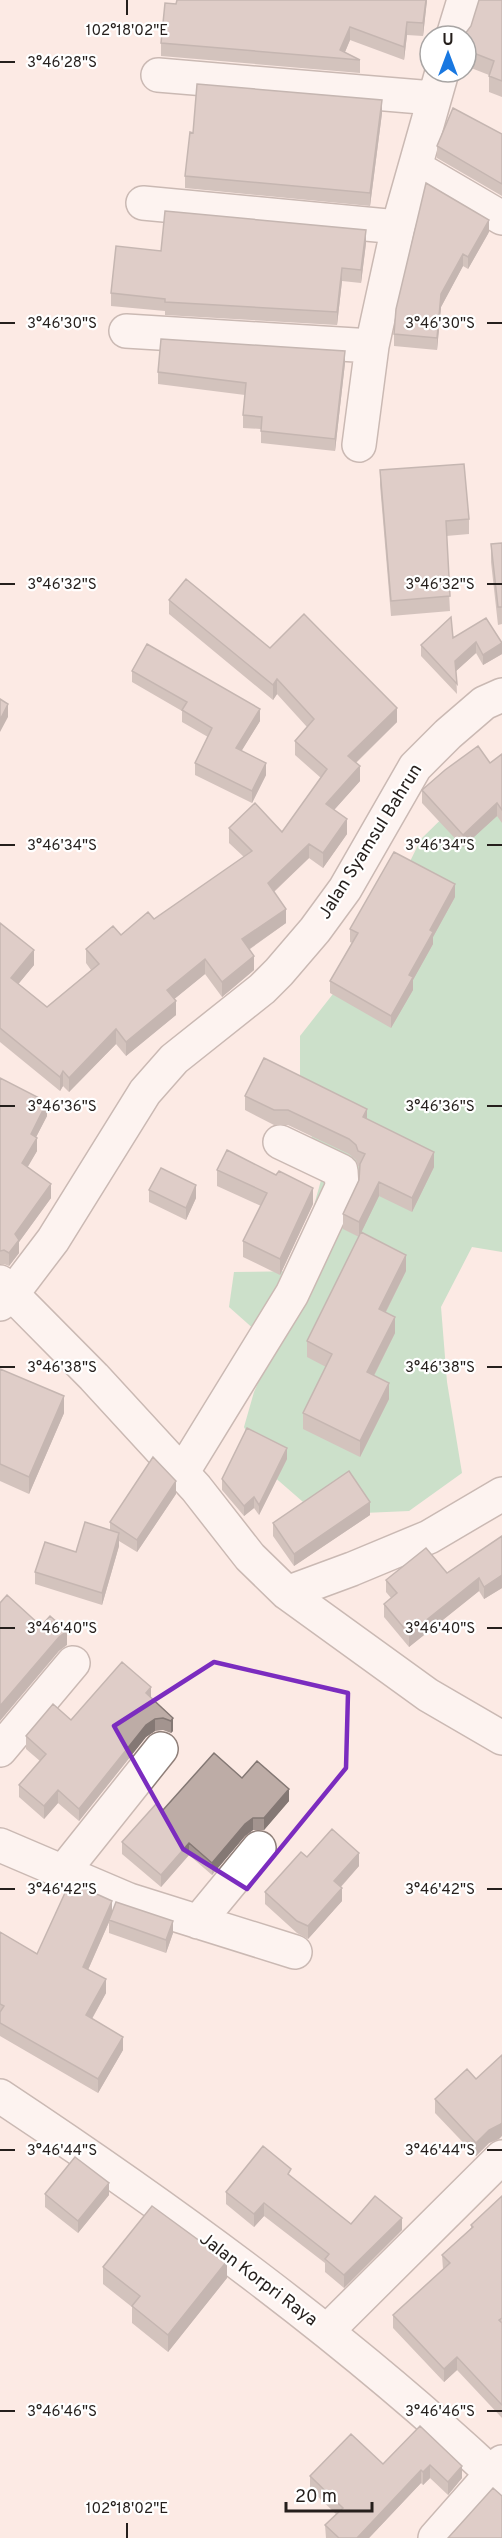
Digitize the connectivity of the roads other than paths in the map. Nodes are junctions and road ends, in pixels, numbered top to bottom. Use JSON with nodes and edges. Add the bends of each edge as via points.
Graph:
{"nodes":[{"id":1,"x":464,"y":0,"type":"edge"},
{"id":2,"x":457,"y":24,"type":"edge"},
{"id":3,"x":158,"y":75,"type":"dead end"},
{"id":4,"x":437,"y":85,"type":"edge"},
{"id":5,"x":415,"y":167,"type":"junction"},
{"id":6,"x":143,"y":203,"type":"dead end"},
{"id":7,"x":502,"y":218,"type":"edge"},
{"id":8,"x":398,"y":227,"type":"junction"},
{"id":9,"x":126,"y":331,"type":"dead end"},
{"id":10,"x":372,"y":346,"type":"junction"},
{"id":11,"x":359,"y":445,"type":"dead end"},
{"id":12,"x":502,"y":694,"type":"edge"},
{"id":13,"x":280,"y":1142,"type":"dead end"},
{"id":14,"x":4,"y":1293,"type":"edge"},
{"id":15,"x":182,"y":1473,"type":"junction"},
{"id":16,"x":502,"y":1494,"type":"edge"},
{"id":17,"x":287,"y":1593,"type":"junction"},
{"id":18,"x":73,"y":1663,"type":"dead end"},
{"id":19,"x":502,"y":1738,"type":"edge"},
{"id":20,"x":161,"y":1749,"type":"dead end"},
{"id":21,"x":0,"y":1750,"type":"edge"},
{"id":22,"x":0,"y":1845,"type":"edge"},
{"id":23,"x":259,"y":1848,"type":"dead end"},
{"id":24,"x":62,"y":1873,"type":"junction"},
{"id":25,"x":198,"y":1922,"type":"junction"},
{"id":26,"x":295,"y":1952,"type":"dead end"},
{"id":27,"x":0,"y":2096,"type":"edge"},
{"id":28,"x":502,"y":2157,"type":"edge"},
{"id":29,"x":327,"y":2331,"type":"junction"},
{"id":30,"x":498,"y":2473,"type":"edge"},
{"id":31,"x":435,"y":2538,"type":"edge"}],
"edges":[{"from":1,"to":2,"type":"street"},
{"from":3,"to":4,"type":"street"},
{"from":4,"to":5,"type":"street"},
{"from":5,"to":7,"type":"street"},
{"from":5,"to":8,"type":"street"},
{"from":6,"to":8,"type":"street"},
{"from":8,"to":10,"type":"street"},
{"from":9,"to":10,"type":"street"},
{"from":10,"to":11,"type":"street"},
{"from":12,"to":14,"type":"street","name":"Jalan Syamsul Bahrun","via":[[484,703],[415,767],[345,889],[315,930],[262,989],[174,1059],[145,1092],[53,1240]]},
{"from":13,"to":15,"type":"street","via":[[341,1172],[342,1187],[292,1294]]},
{"from":14,"to":15,"type":"street","via":[[94,1377]]},
{"from":15,"to":17,"type":"street","via":[[250,1557]]},
{"from":16,"to":17,"type":"street","via":[[429,1536]]},
{"from":17,"to":19,"type":"street","via":[[428,1695]]},
{"from":18,"to":21,"type":"street"},
{"from":20,"to":24,"type":"street"},
{"from":22,"to":24,"type":"street"},
{"from":23,"to":25,"type":"street"},
{"from":24,"to":25,"type":"street"},
{"from":25,"to":26,"type":"street"},
{"from":27,"to":29,"type":"street","name":"Jalan Korpri Raya","via":[[90,2156]]},
{"from":28,"to":29,"type":"street"},
{"from":29,"to":30,"type":"street","name":"Jalan Korpri Raya"},
{"from":30,"to":31,"type":"street"}]}
